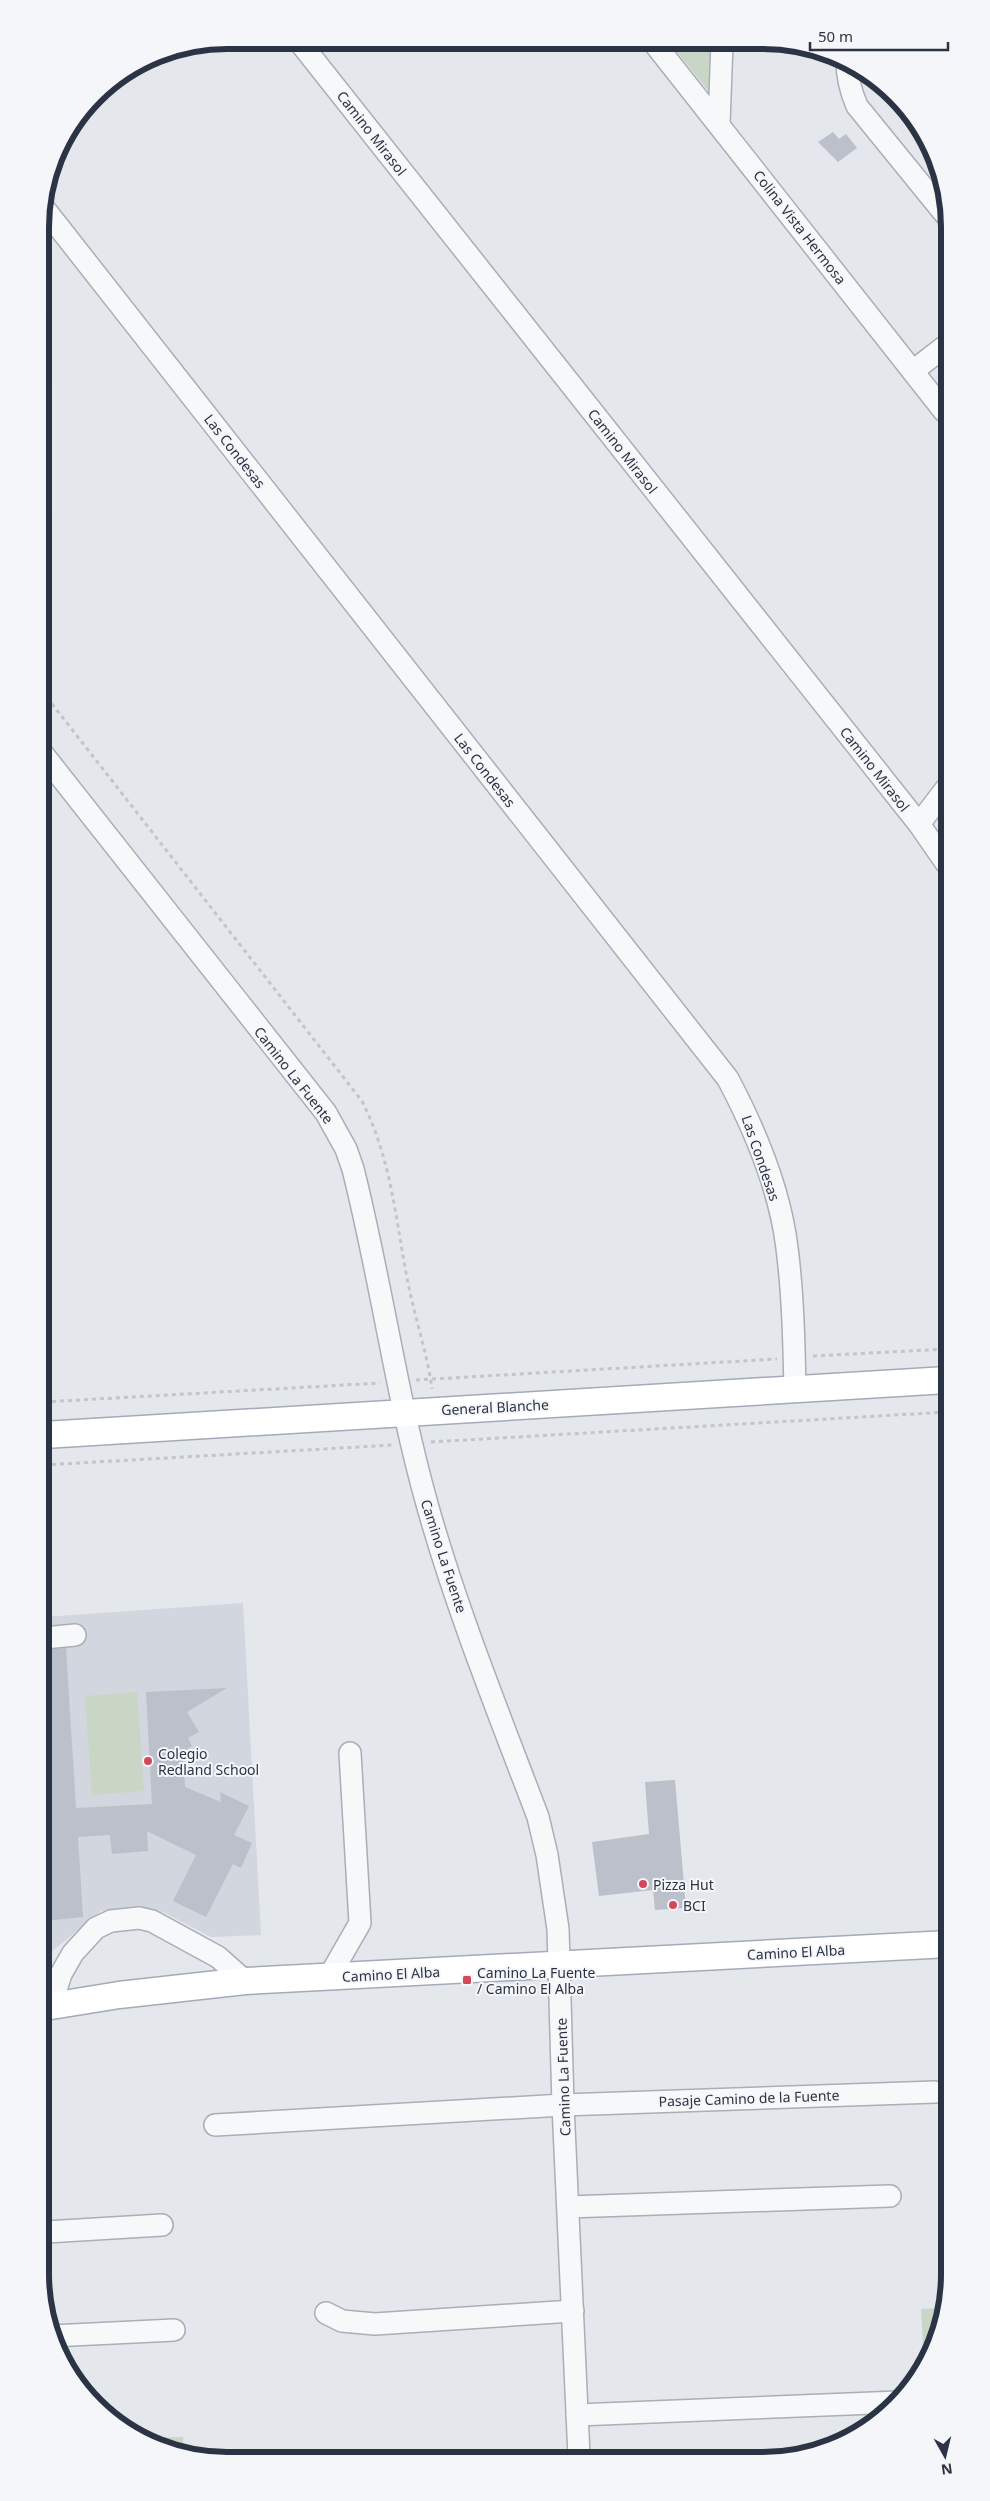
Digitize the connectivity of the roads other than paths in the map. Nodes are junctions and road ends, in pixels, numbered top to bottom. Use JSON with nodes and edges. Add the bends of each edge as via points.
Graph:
{"nodes":[{"id":1,"x":305,"y":49,"type":"edge"},
{"id":2,"x":659,"y":49,"type":"edge"},
{"id":3,"x":722,"y":49,"type":"edge"},
{"id":4,"x":847,"y":70,"type":"edge"},
{"id":5,"x":719,"y":123,"type":"junction"},
{"id":6,"x":940,"y":209,"type":"edge"},
{"id":7,"x":49,"y":214,"type":"edge"},
{"id":8,"x":941,"y":349,"type":"edge"},
{"id":9,"x":913,"y":371,"type":"junction"},
{"id":10,"x":941,"y":408,"type":"edge"},
{"id":11,"x":49,"y":762,"type":"edge"},
{"id":12,"x":941,"y":795,"type":"edge"},
{"id":13,"x":919,"y":824,"type":"junction"},
{"id":14,"x":941,"y":857,"type":"edge"},
{"id":15,"x":941,"y":1380,"type":"edge"},
{"id":16,"x":795,"y":1390,"type":"junction"},
{"id":17,"x":404,"y":1412,"type":"junction"},
{"id":18,"x":49,"y":1435,"type":"edge"},
{"id":19,"x":75,"y":1635,"type":"dead end"},
{"id":20,"x":49,"y":1638,"type":"edge"},
{"id":21,"x":350,"y":1753,"type":"dead end"},
{"id":22,"x":941,"y":1944,"type":"edge"},
{"id":23,"x":560,"y":1966,"type":"junction"},
{"id":24,"x":329,"y":1977,"type":"junction"},
{"id":25,"x":245,"y":1981,"type":"junction"},
{"id":26,"x":49,"y":2004,"type":"edge"},
{"id":27,"x":49,"y":2006,"type":"edge"},
{"id":28,"x":935,"y":2092,"type":"dead end"},
{"id":29,"x":563,"y":2105,"type":"junction"},
{"id":30,"x":216,"y":2125,"type":"dead end"},
{"id":31,"x":890,"y":2196,"type":"dead end"},
{"id":32,"x":568,"y":2206,"type":"junction"},
{"id":33,"x":162,"y":2224,"type":"dead end"},
{"id":34,"x":49,"y":2232,"type":"edge"},
{"id":35,"x":573,"y":2311,"type":"junction"},
{"id":36,"x":326,"y":2313,"type":"dead end"},
{"id":37,"x":174,"y":2330,"type":"dead end"},
{"id":38,"x":60,"y":2336,"type":"edge"},
{"id":39,"x":886,"y":2402,"type":"edge"},
{"id":40,"x":578,"y":2415,"type":"junction"},
{"id":41,"x":579,"y":2452,"type":"edge"}],
"edges":[{"from":1,"to":13,"type":"street","name":"Camino Mirasol"},
{"from":2,"to":5,"type":"street","name":"Colina Vista Hermosa"},
{"from":3,"to":5,"type":"street"},
{"from":4,"to":6,"type":"street","via":[[850,90],[857,106]]},
{"from":5,"to":9,"type":"street","name":"Colina Vista Hermosa"},
{"from":7,"to":16,"type":"street","name":"Las Condesas","via":[[728,1080],[759,1144],[777,1200],[787,1248]]},
{"from":8,"to":9,"type":"street"},
{"from":9,"to":10,"type":"street","name":"Colina Vista Hermosa"},
{"from":11,"to":17,"type":"street","name":"Camino La Fuente","via":[[337,1130],[357,1182]]},
{"from":12,"to":13,"type":"street"},
{"from":13,"to":14,"type":"street","name":"Camino Mirasol"},
{"from":15,"to":16,"type":"main road","name":"General Blanche"},
{"from":16,"to":17,"type":"main road","name":"General Blanche"},
{"from":17,"to":18,"type":"main road","name":"General Blanche"},
{"from":17,"to":23,"type":"street","name":"Camino La Fuente","via":[[445,1565],[538,1817],[554,1893]]},
{"from":19,"to":20,"type":"street"},
{"from":21,"to":24,"type":"street","via":[[360,1923]]},
{"from":22,"to":23,"type":"main road","name":"Camino El Alba"},
{"from":23,"to":24,"type":"main road","name":"Camino El Alba"},
{"from":23,"to":29,"type":"street","name":"Camino La Fuente"},
{"from":24,"to":25,"type":"main road","name":"Camino El Alba"},
{"from":25,"to":26,"type":"street","via":[[218,1957],[152,1921],[139,1918],[111,1921],[96,1928],[73,1953]]},
{"from":25,"to":27,"type":"main road","name":"Camino El Alba"},
{"from":28,"to":29,"type":"street","name":"Pasaje Camino de la Fuente"},
{"from":29,"to":30,"type":"street","name":"Pasaje Camino de la Fuente"},
{"from":29,"to":32,"type":"street","name":"Camino La Fuente"},
{"from":31,"to":32,"type":"street"},
{"from":32,"to":35,"type":"street","name":"Camino La Fuente"},
{"from":33,"to":34,"type":"street"},
{"from":35,"to":36,"type":"street","via":[[375,2324],[342,2320]]},
{"from":35,"to":40,"type":"street","name":"Camino La Fuente"},
{"from":37,"to":38,"type":"street"},
{"from":39,"to":40,"type":"street"},
{"from":40,"to":41,"type":"street","name":"Camino La Fuente"}]}
